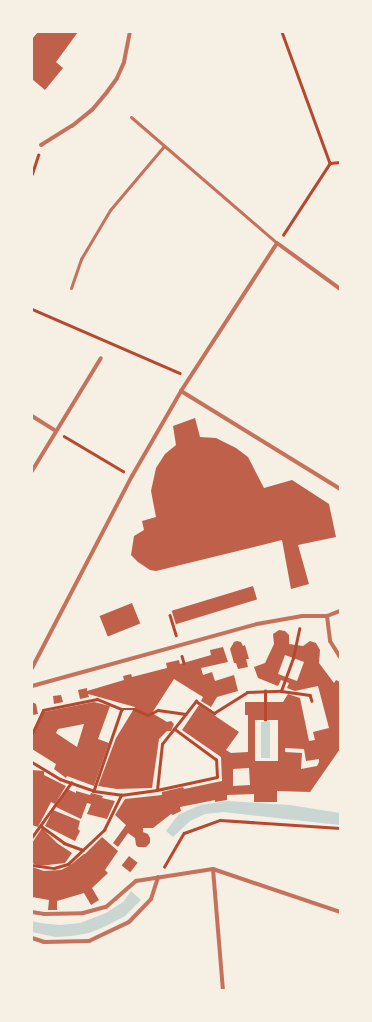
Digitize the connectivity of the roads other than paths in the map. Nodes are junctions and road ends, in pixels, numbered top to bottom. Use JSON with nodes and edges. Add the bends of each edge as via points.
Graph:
{"nodes":[{"id":1,"x":130,"y":32,"type":"edge"},
{"id":2,"x":131,"y":117,"type":"dead end"},
{"id":3,"x":41,"y":144,"type":"road end"},
{"id":4,"x":164,"y":146,"type":"junction"},
{"id":5,"x":278,"y":243,"type":"junction"},
{"id":6,"x":71,"y":288,"type":"dead end"},
{"id":7,"x":340,"y":289,"type":"edge"},
{"id":8,"x":101,"y":358,"type":"dead end"},
{"id":9,"x":181,"y":391,"type":"junction"},
{"id":10,"x":32,"y":416,"type":"edge"},
{"id":11,"x":56,"y":431,"type":"junction"},
{"id":12,"x":32,"y":471,"type":"edge"},
{"id":13,"x":340,"y":489,"type":"edge"},
{"id":14,"x":340,"y":612,"type":"edge"},
{"id":15,"x":327,"y":616,"type":"junction"},
{"id":16,"x":340,"y":657,"type":"edge"},
{"id":17,"x":32,"y":668,"type":"edge"},
{"id":18,"x":32,"y":686,"type":"edge"},
{"id":19,"x":213,"y":869,"type":"junction"},
{"id":20,"x":155,"y":878,"type":"junction"},
{"id":21,"x":32,"y":912,"type":"edge"},
{"id":22,"x":340,"y":912,"type":"edge"},
{"id":23,"x":32,"y":938,"type":"edge"},
{"id":24,"x":223,"y":990,"type":"edge"}],
"edges":[{"from":1,"to":3,"type":"street","via":[[124,62],[107,92],[82,118]]},
{"from":2,"to":4,"type":"lane"},
{"from":4,"to":5,"type":"lane"},
{"from":4,"to":6,"type":"lane","via":[[110,210],[82,259]]},
{"from":5,"to":7,"type":"street"},
{"from":5,"to":9,"type":"street"},
{"from":8,"to":11,"type":"street"},
{"from":9,"to":13,"type":"street"},
{"from":9,"to":17,"type":"street","via":[[132,476]]},
{"from":10,"to":11,"type":"street"},
{"from":11,"to":12,"type":"street"},
{"from":14,"to":15,"type":"street"},
{"from":15,"to":16,"type":"street","via":[[330,641]]},
{"from":15,"to":18,"type":"street","via":[[302,616],[257,624]]},
{"from":19,"to":20,"type":"street"},
{"from":19,"to":22,"type":"street"},
{"from":19,"to":24,"type":"street"},
{"from":20,"to":21,"type":"street","via":[[136,881],[106,907],[82,913]]},
{"from":20,"to":23,"type":"street","via":[[151,900],[129,922],[89,941],[44,942]]}]}
